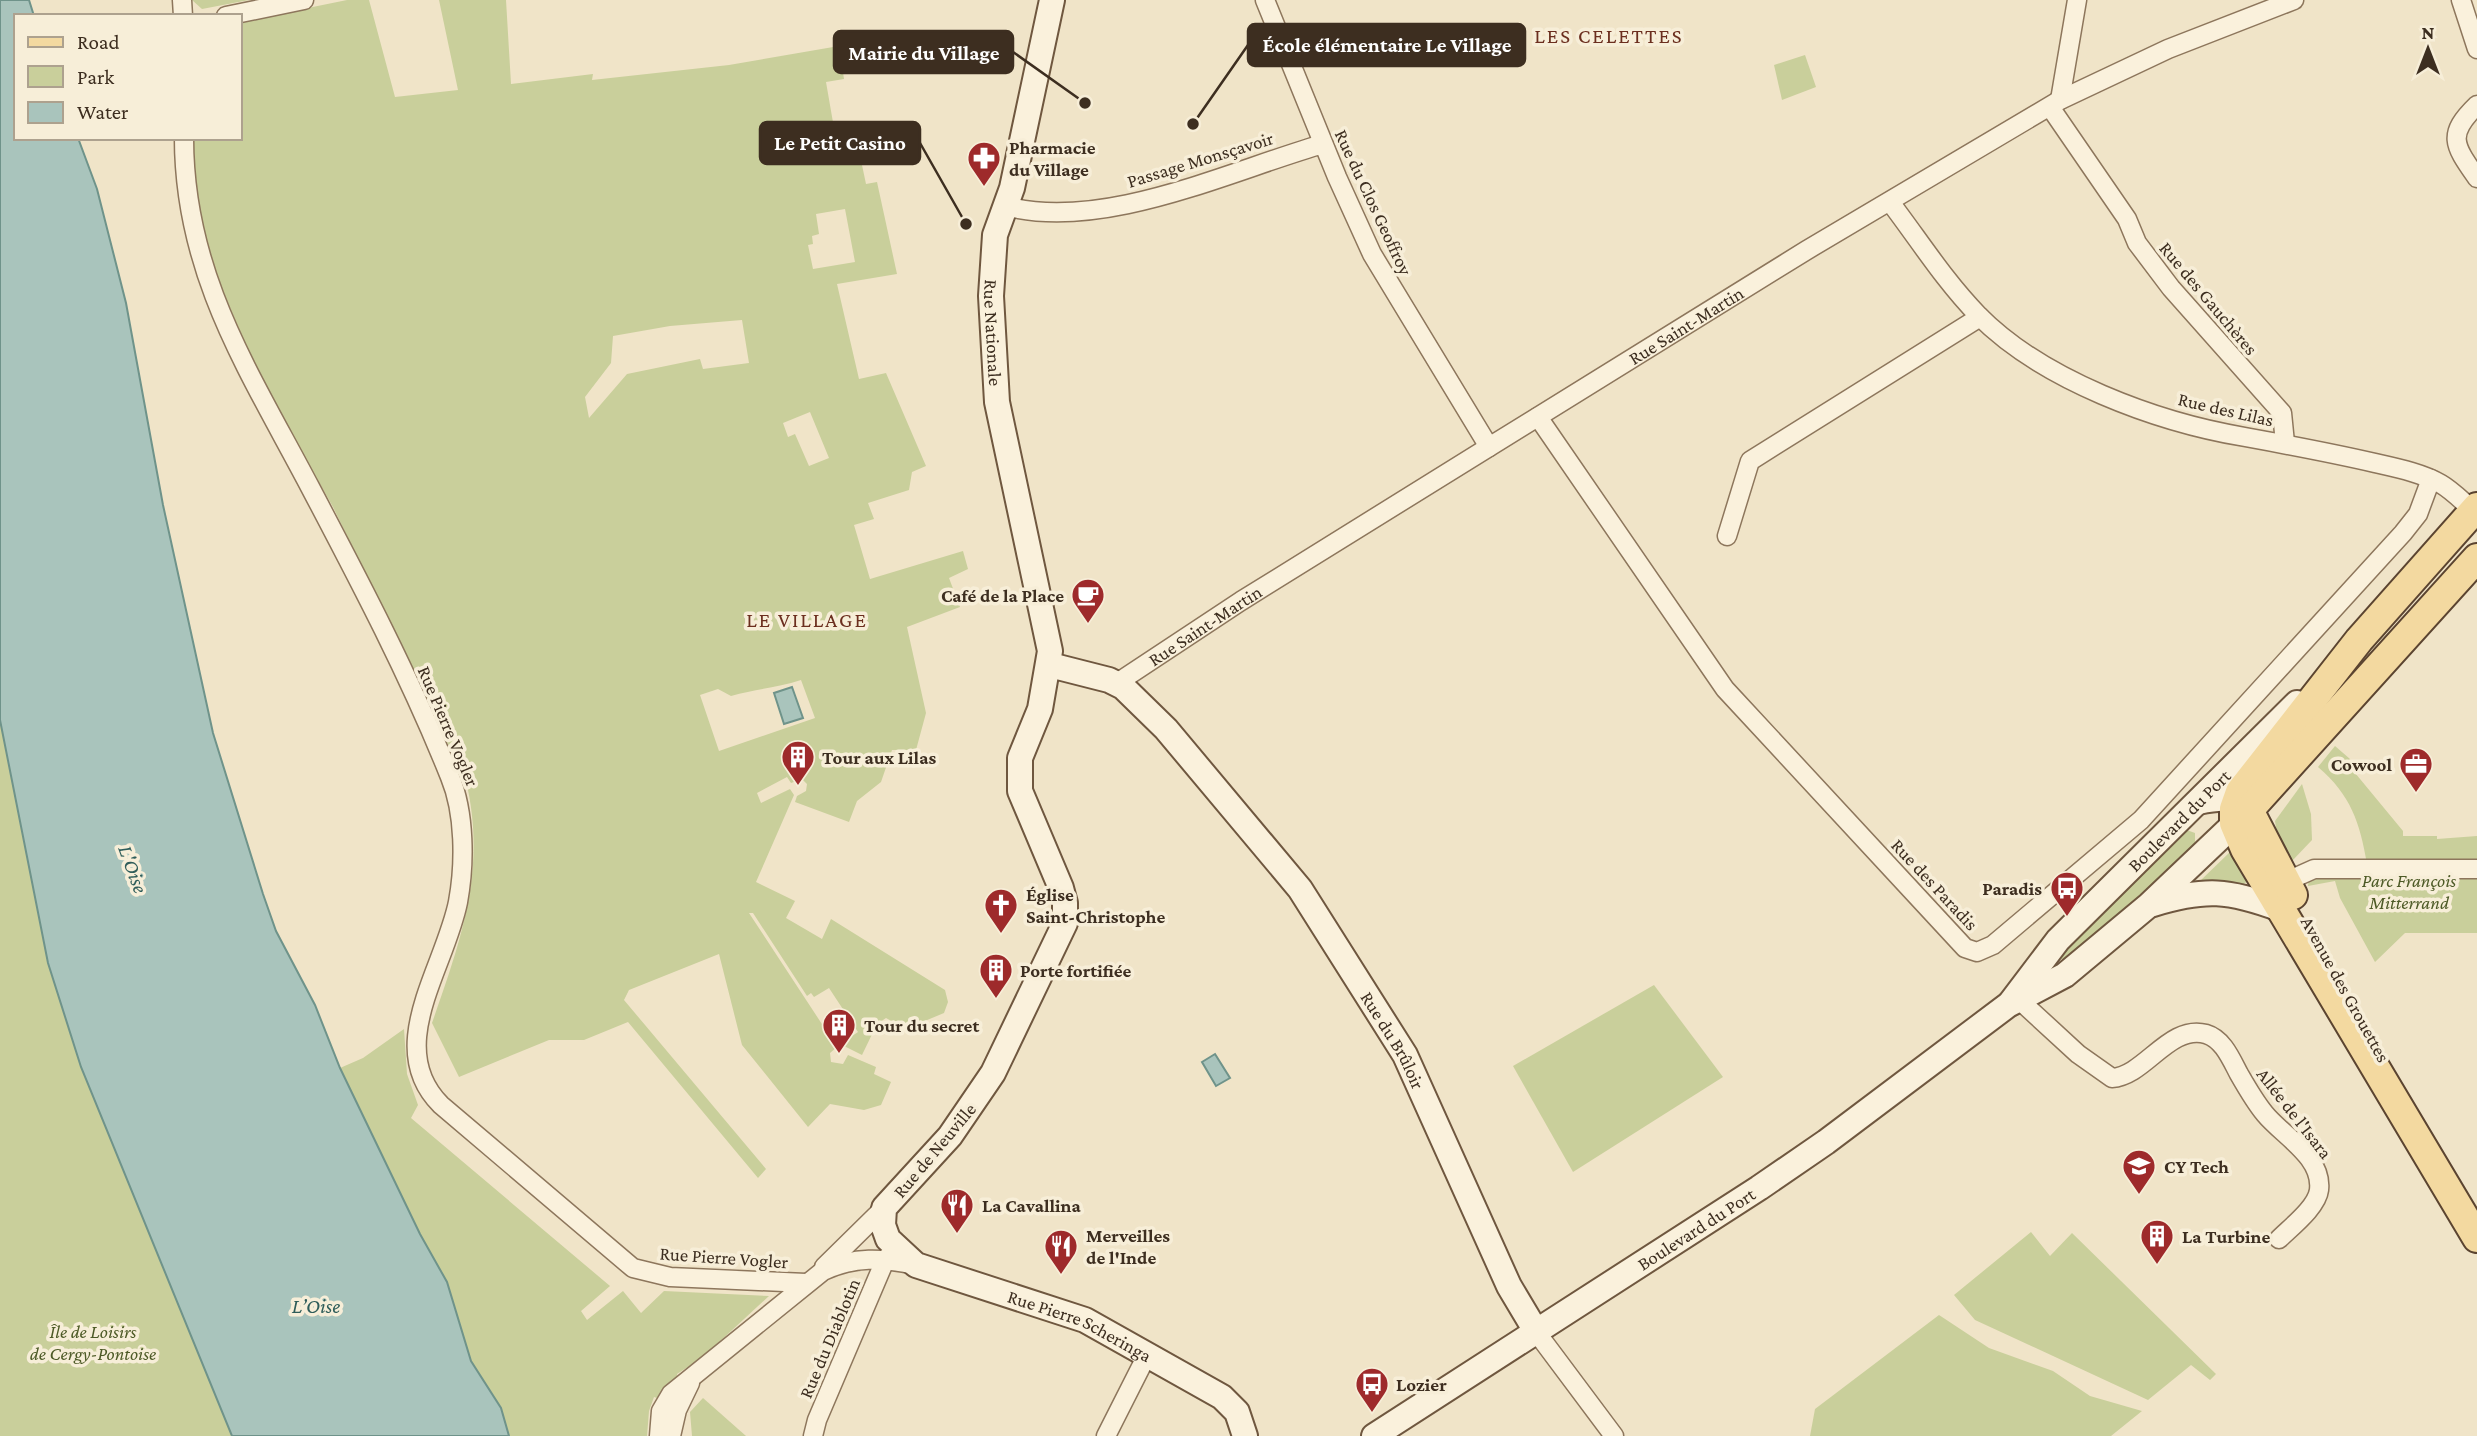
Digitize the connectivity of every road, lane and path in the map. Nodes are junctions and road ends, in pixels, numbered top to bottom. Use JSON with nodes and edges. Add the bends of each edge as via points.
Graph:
{"nodes":[{"id":1,"x":304,"y":0,"type":"edge"},
{"id":2,"x":1052,"y":0,"type":"edge"},
{"id":3,"x":1265,"y":0,"type":"edge"},
{"id":4,"x":2077,"y":0,"type":"edge"},
{"id":5,"x":2294,"y":0,"type":"edge"},
{"id":6,"x":2461,"y":0,"type":"edge"},
{"id":7,"x":236,"y":14,"type":"edge"},
{"id":8,"x":2477,"y":49,"type":"edge"},
{"id":9,"x":2055,"y":104,"type":"junction"},
{"id":10,"x":2477,"y":105,"type":"edge"},
{"id":11,"x":184,"y":140,"type":"edge"},
{"id":12,"x":1323,"y":144,"type":"junction"},
{"id":13,"x":2477,"y":178,"type":"edge"},
{"id":14,"x":1890,"y":202,"type":"junction"},
{"id":15,"x":1005,"y":206,"type":"junction"},
{"id":16,"x":1980,"y":317,"type":"junction"},
{"id":17,"x":1538,"y":417,"type":"junction"},
{"id":18,"x":2285,"y":443,"type":"junction"},
{"id":19,"x":1489,"y":447,"type":"junction"},
{"id":20,"x":2431,"y":479,"type":"junction"},
{"id":21,"x":2476,"y":509,"type":"edge"},
{"id":22,"x":1727,"y":536,"type":"dead end"},
{"id":23,"x":2477,"y":558,"type":"edge"},
{"id":24,"x":2359,"y":640,"type":"junction"},
{"id":25,"x":1050,"y":665,"type":"junction"},
{"id":26,"x":1108,"y":680,"type":"junction"},
{"id":27,"x":1036,"y":720,"type":"joint"},
{"id":28,"x":2198,"y":802,"type":"junction"},
{"id":29,"x":2240,"y":811,"type":"junction"},
{"id":30,"x":2477,"y":869,"type":"edge"},
{"id":31,"x":2287,"y":883,"type":"junction"},
{"id":32,"x":2149,"y":905,"type":"junction"},
{"id":33,"x":2014,"y":1000,"type":"junction"},
{"id":34,"x":884,"y":1208,"type":"junction"},
{"id":35,"x":2477,"y":1212,"type":"edge"},
{"id":36,"x":2477,"y":1238,"type":"edge"},
{"id":37,"x":2279,"y":1239,"type":"dead end"},
{"id":38,"x":886,"y":1258,"type":"junction"},
{"id":39,"x":916,"y":1265,"type":"junction"},
{"id":40,"x":810,"y":1280,"type":"junction"},
{"id":41,"x":1537,"y":1333,"type":"junction"},
{"id":42,"x":1147,"y":1354,"type":"junction"},
{"id":43,"x":670,"y":1434,"type":"edge"},
{"id":44,"x":813,"y":1436,"type":"edge"},
{"id":45,"x":1106,"y":1436,"type":"edge"},
{"id":46,"x":1245,"y":1436,"type":"edge"},
{"id":47,"x":1374,"y":1436,"type":"edge"},
{"id":48,"x":1614,"y":1436,"type":"edge"}],
"edges":[{"from":1,"to":7,"type":"street"},
{"from":2,"to":15,"type":"street","name":"Rue Nationale"},
{"from":3,"to":12,"type":"street","name":"Rue du Clos Geoffroy"},
{"from":4,"to":9,"type":"street"},
{"from":5,"to":9,"type":"street","name":"Rue Saint-Martin","via":[[2168,49]]},
{"from":6,"to":8,"type":"street"},
{"from":9,"to":14,"type":"street","name":"Rue Saint-Martin"},
{"from":9,"to":18,"type":"street","name":"Rue des Gauchères","via":[[2127,219],[2137,243],[2282,413]]},
{"from":10,"to":13,"type":"street","via":[[2459,122],[2455,134],[2461,155]]},
{"from":11,"to":40,"type":"street","name":"Rue Pierre Vogler","via":[[191,220],[226,328],[412,688],[457,799],[458,902],[417,1027],[415,1056],[424,1085],[440,1105],[633,1268],[670,1277]]},
{"from":12,"to":15,"type":"street","name":"Passage Monsçavoir","via":[[1131,202],[1062,212]]},
{"from":12,"to":19,"type":"street","name":"Rue du Clos Geoffroy","via":[[1372,254]]},
{"from":14,"to":16,"type":"street","name":"Rue des Lilas"},
{"from":14,"to":17,"type":"street","name":"Rue Saint-Martin"},
{"from":15,"to":25,"type":"street","name":"Rue Nationale","via":[[995,235],[991,271],[994,374],[1005,448],[1049,639]]},
{"from":16,"to":18,"type":"street","name":"Rue des Lilas","via":[[2033,359],[2097,391],[2214,430]]},
{"from":16,"to":22,"type":"street","via":[[1750,461]]},
{"from":17,"to":19,"type":"street","name":"Rue Saint-Martin"},
{"from":17,"to":20,"type":"street","name":"Rue des Paradis","via":[[1725,689],[1965,948],[1978,953],[2141,820],[2403,534],[2418,514]]},
{"from":18,"to":20,"type":"street","name":"Rue des Lilas"},
{"from":19,"to":26,"type":"street","name":"Rue Saint-Martin"},
{"from":20,"to":21,"type":"street","name":"Rue des Lilas"},
{"from":21,"to":24,"type":"main road","name":"Boulevard du Port"},
{"from":23,"to":29,"type":"main road","name":"Boulevard du Port"},
{"from":24,"to":28,"type":"street","name":"Boulevard du Port"},
{"from":24,"to":29,"type":"main road","name":"Boulevard du Port","via":[[2245,785]]},
{"from":25,"to":26,"type":"street"},
{"from":25,"to":27,"type":"street","name":"Rue Nationale"},
{"from":26,"to":41,"type":"street","name":"Rue du Brûloir","via":[[1166,729],[1320,918],[1405,1055],[1509,1286]]},
{"from":27,"to":34,"type":"street","name":"Rue de Neuville","via":[[1020,758],[1020,791],[1061,888],[1065,917],[1004,1054],[950,1136]]},
{"from":28,"to":29,"type":"street","via":[[2225,798]]},
{"from":28,"to":33,"type":"street","name":"Boulevard du Port","via":[[2060,937]]},
{"from":29,"to":31,"type":"main road","name":"Avenue des Grouettes","via":[[2245,849]]},
{"from":29,"to":32,"type":"street","name":"Boulevard du Port"},
{"from":30,"to":31,"type":"street","via":[[2314,869]]},
{"from":31,"to":32,"type":"street","name":"Avenue des Grouettes","via":[[2239,894],[2181,895]]},
{"from":31,"to":35,"type":"main road","name":"Avenue des Grouettes","via":[[2419,1119]]},
{"from":31,"to":36,"type":"main road","name":"Avenue des Grouettes"},
{"from":32,"to":33,"type":"street","name":"Boulevard du Port","via":[[2065,975]]},
{"from":33,"to":37,"type":"street","name":"Allée de l'Isara","via":[[2112,1078],[2124,1076],[2186,1035],[2205,1034],[2220,1042],[2265,1115],[2306,1155],[2317,1175],[2315,1201]]},
{"from":33,"to":41,"type":"street","name":"Boulevard du Port","via":[[1826,1142]]},
{"from":34,"to":39,"type":"street","name":"Rue de Neuville","via":[[888,1239]]},
{"from":34,"to":40,"type":"street","name":"Rue de Neuville"},
{"from":38,"to":39,"type":"street","name":"Rue Pierre Scheringa"},
{"from":38,"to":40,"type":"street","name":"Rue de Neuville","via":[[843,1263]]},
{"from":38,"to":44,"type":"street","name":"Rue du Diablotin"},
{"from":39,"to":42,"type":"street","name":"Rue Pierre Scheringa","via":[[1065,1312]]},
{"from":40,"to":43,"type":"street","name":"Rue de Neuville","via":[[667,1400],[660,1415]]},
{"from":41,"to":47,"type":"street","name":"Boulevard du Port"},
{"from":41,"to":48,"type":"street","name":"Rue du Brûloir"},
{"from":42,"to":45,"type":"street"},
{"from":42,"to":46,"type":"street","name":"Rue Pierre Scheringa","via":[[1229,1402]]}]}
